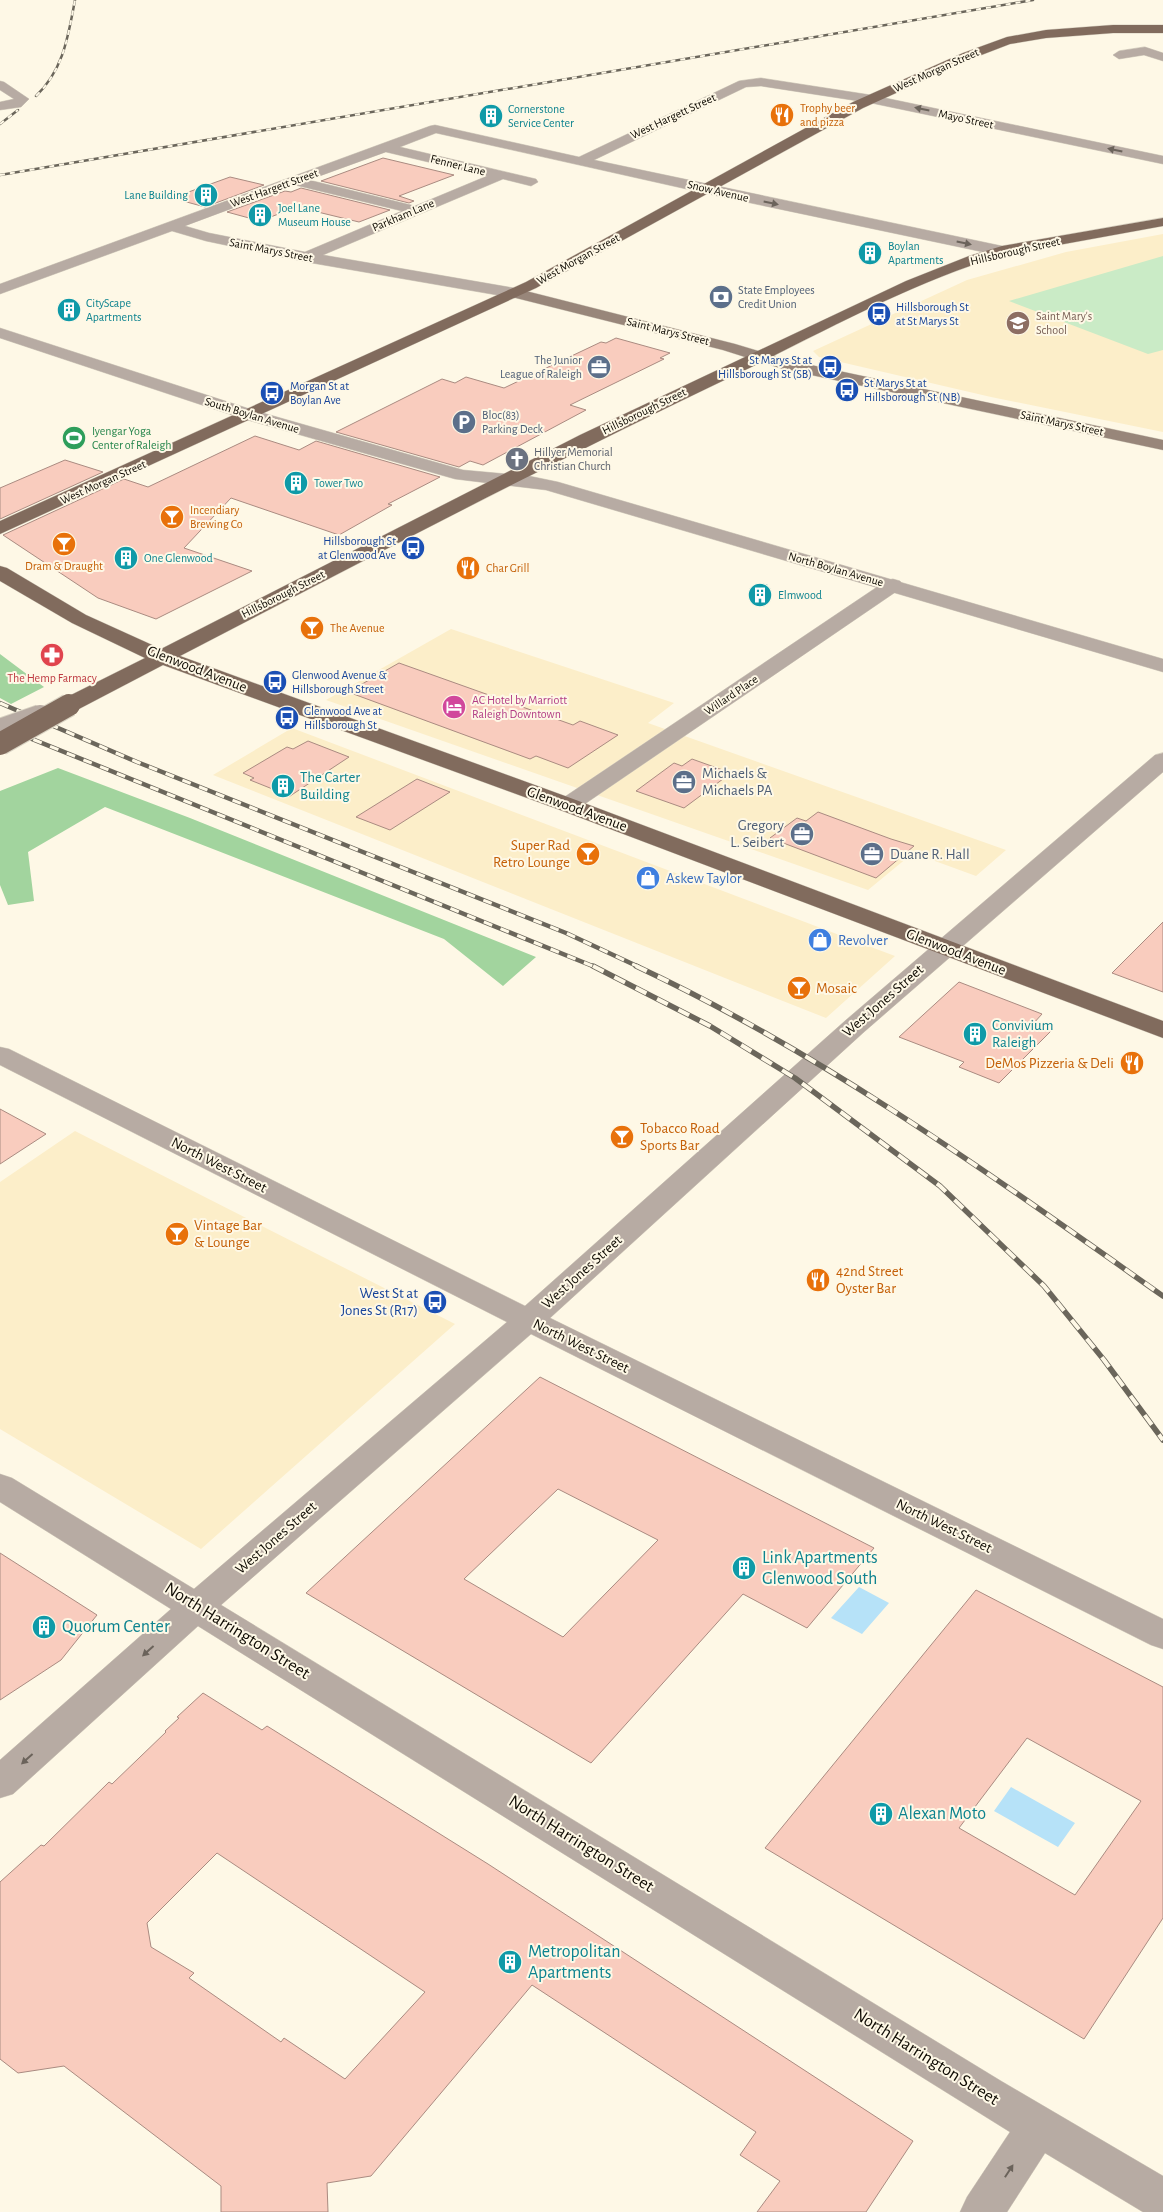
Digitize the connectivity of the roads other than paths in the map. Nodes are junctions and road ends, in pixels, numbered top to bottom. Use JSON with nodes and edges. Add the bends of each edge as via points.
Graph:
{"nodes":[{"id":1,"x":1163,"y":29,"type":"edge"},
{"id":2,"x":1119,"y":55,"type":"dead end"},
{"id":3,"x":1163,"y":56,"type":"edge"},
{"id":4,"x":768,"y":82,"type":"joint"},
{"id":5,"x":0,"y":85,"type":"edge"},
{"id":6,"x":871,"y":99,"type":"junction"},
{"id":7,"x":0,"y":106,"type":"edge"},
{"id":8,"x":435,"y":128,"type":"joint"},
{"id":9,"x":384,"y":147,"type":"junction"},
{"id":10,"x":1163,"y":160,"type":"edge"},
{"id":11,"x":581,"y":161,"type":"junction"},
{"id":12,"x":501,"y":175,"type":"junction"},
{"id":13,"x":294,"y":181,"type":"junction"},
{"id":14,"x":531,"y":182,"type":"dead end"},
{"id":15,"x":706,"y":189,"type":"junction"},
{"id":16,"x":414,"y":210,"type":"junction"},
{"id":17,"x":1163,"y":222,"type":"edge"},
{"id":18,"x":172,"y":226,"type":"junction"},
{"id":19,"x":1002,"y":251,"type":"junction"},
{"id":20,"x":306,"y":257,"type":"junction"},
{"id":21,"x":0,"y":289,"type":"edge"},
{"id":22,"x":514,"y":293,"type":"junction"},
{"id":23,"x":0,"y":333,"type":"edge"},
{"id":24,"x":757,"y":356,"type":"junction"},
{"id":25,"x":250,"y":415,"type":"junction"},
{"id":26,"x":1163,"y":444,"type":"edge"},
{"id":27,"x":507,"y":480,"type":"junction"},
{"id":28,"x":0,"y":528,"type":"edge"},
{"id":29,"x":0,"y":572,"type":"edge"},
{"id":30,"x":893,"y":585,"type":"junction"},
{"id":31,"x":162,"y":656,"type":"junction"},
{"id":32,"x":1163,"y":666,"type":"edge"},
{"id":33,"x":69,"y":705,"type":"junction"},
{"id":34,"x":0,"y":730,"type":"edge"},
{"id":35,"x":0,"y":744,"type":"edge"},
{"id":36,"x":1163,"y":760,"type":"edge"},
{"id":37,"x":568,"y":805,"type":"junction"},
{"id":38,"x":944,"y":948,"type":"junction"},
{"id":39,"x":1163,"y":1030,"type":"edge"},
{"id":40,"x":0,"y":1055,"type":"edge"},
{"id":41,"x":528,"y":1320,"type":"junction"},
{"id":42,"x":0,"y":1486,"type":"edge"},
{"id":43,"x":197,"y":1606,"type":"junction"},
{"id":44,"x":1163,"y":1634,"type":"edge"},
{"id":45,"x":0,"y":1783,"type":"edge"},
{"id":46,"x":1038,"y":2126,"type":"junction"},
{"id":47,"x":1163,"y":2200,"type":"edge"},
{"id":48,"x":982,"y":2212,"type":"edge"}],
"edges":[{"from":1,"to":6,"type":"main road","name":"West Morgan Street","via":[[1077,30],[1008,41]]},
{"from":2,"to":3,"type":"street","via":[[1144,51]]},
{"from":4,"to":6,"type":"street","name":"Mayo Street"},
{"from":4,"to":11,"type":"street","name":"West Hargett Street","via":[[743,84]]},
{"from":5,"to":7,"type":"street","via":[[18,97]]},
{"from":10,"to":6,"type":"street","name":"Mayo Street","one_way":true},
{"from":6,"to":15,"type":"main road","name":"West Morgan Street"},
{"from":8,"to":9,"type":"street","name":"West Hargett Street"},
{"from":8,"to":11,"type":"street","name":"Snow Avenue"},
{"from":9,"to":12,"type":"street","name":"Fenner Lane"},
{"from":9,"to":13,"type":"street","name":"West Hargett Street"},
{"from":11,"to":15,"type":"street","name":"Snow Avenue"},
{"from":12,"to":14,"type":"street","name":"Fenner Lane"},
{"from":12,"to":16,"type":"street","name":"Parkham Lane"},
{"from":13,"to":16,"type":"street"},
{"from":13,"to":18,"type":"street","name":"West Hargett Street"},
{"from":15,"to":19,"type":"street","name":"Snow Avenue","one_way":true},
{"from":15,"to":22,"type":"main road","name":"West Morgan Street"},
{"from":16,"to":20,"type":"street","name":"Parkham Lane"},
{"from":17,"to":19,"type":"main road","name":"Hillsborough Street"},
{"from":18,"to":20,"type":"street","name":"Saint Marys Street","via":[[206,237]]},
{"from":18,"to":21,"type":"street","name":"West Hargett Street"},
{"from":19,"to":24,"type":"main road","name":"Hillsborough Street","via":[[911,284]]},
{"from":20,"to":22,"type":"street","name":"Saint Marys Street"},
{"from":22,"to":24,"type":"main road","name":"Saint Marys Street"},
{"from":22,"to":25,"type":"main road","name":"West Morgan Street"},
{"from":23,"to":25,"type":"street","name":"South Boylan Avenue"},
{"from":24,"to":26,"type":"main road","name":"Saint Marys Street"},
{"from":24,"to":27,"type":"main road","name":"Hillsborough Street"},
{"from":25,"to":27,"type":"street","name":"South Boylan Avenue","via":[[461,475]]},
{"from":25,"to":28,"type":"main road","name":"West Morgan Street"},
{"from":27,"to":30,"type":"street","name":"North Boylan Avenue","via":[[551,486]]},
{"from":27,"to":31,"type":"main road","name":"Hillsborough Street"},
{"from":29,"to":31,"type":"main road","name":"Glenwood Avenue","via":[[72,616]]},
{"from":30,"to":32,"type":"street","name":"North Boylan Avenue"},
{"from":30,"to":37,"type":"street","name":"Willard Place"},
{"from":31,"to":33,"type":"main road","name":"Hillsborough Street"},
{"from":31,"to":37,"type":"main road","name":"Glenwood Avenue"},
{"from":33,"to":34,"type":"street","name":"Hillsborough Street","bridge":true},
{"from":33,"to":35,"type":"main road","name":"Hillsborough Street","bridge":true},
{"from":36,"to":38,"type":"street","name":"West Jones Street"},
{"from":37,"to":38,"type":"main road","name":"Glenwood Avenue"},
{"from":38,"to":39,"type":"main road","name":"Glenwood Avenue"},
{"from":38,"to":41,"type":"street","name":"West Jones Street"},
{"from":40,"to":41,"type":"street","name":"North West Street"},
{"from":41,"to":43,"type":"street","name":"West Jones Street"},
{"from":41,"to":44,"type":"street","name":"North West Street"},
{"from":42,"to":43,"type":"street","name":"North Harrington Street"},
{"from":43,"to":45,"type":"street","name":"West Jones Street","one_way":true},
{"from":43,"to":46,"type":"street","name":"North Harrington Street"},
{"from":46,"to":47,"type":"street","name":"North Harrington Street"},
{"from":48,"to":46,"type":"street","one_way":true}]}
